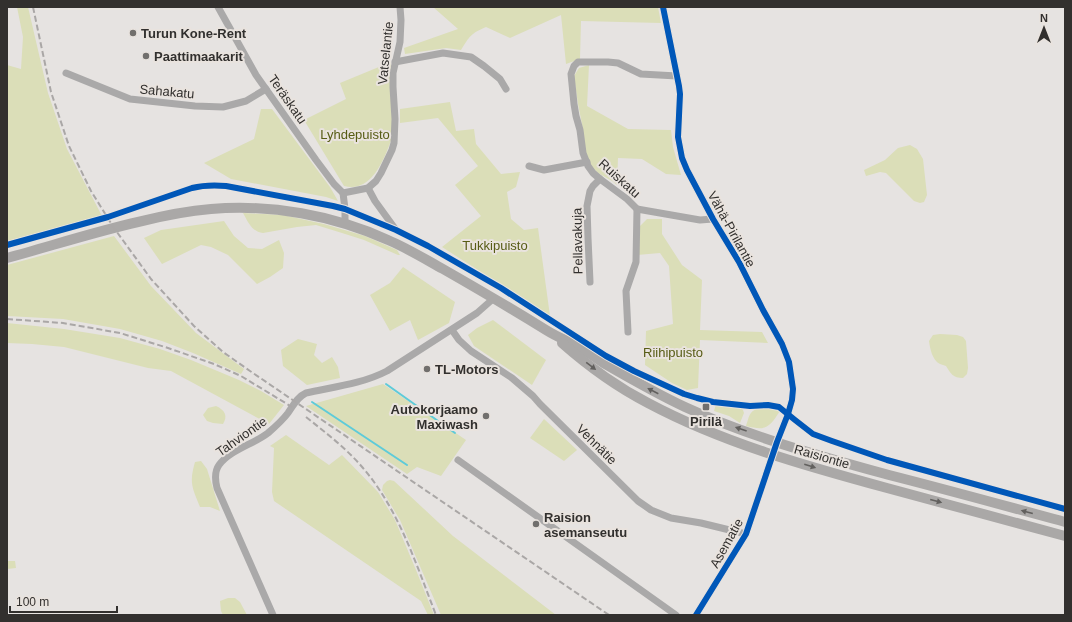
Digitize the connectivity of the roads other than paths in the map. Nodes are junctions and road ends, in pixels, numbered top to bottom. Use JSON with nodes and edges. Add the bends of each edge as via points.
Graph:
{"nodes":[{"id":1,"x":218,"y":7,"type":"edge"},
{"id":2,"x":400,"y":7,"type":"edge"},
{"id":3,"x":663,"y":7,"type":"edge"},
{"id":4,"x":395,"y":62,"type":"junction"},
{"id":5,"x":66,"y":73,"type":"dead end"},
{"id":6,"x":677,"y":76,"type":"junction"},
{"id":7,"x":266,"y":89,"type":"junction"},
{"id":8,"x":506,"y":89,"type":"dead end"},
{"id":9,"x":587,"y":162,"type":"junction"},
{"id":10,"x":529,"y":166,"type":"dead end"},
{"id":11,"x":600,"y":179,"type":"junction"},
{"id":12,"x":368,"y":188,"type":"junction"},
{"id":13,"x":343,"y":193,"type":"junction"},
{"id":14,"x":637,"y":209,"type":"junction"},
{"id":15,"x":713,"y":219,"type":"junction"},
{"id":16,"x":345,"y":224,"type":"junction"},
{"id":17,"x":396,"y":230,"type":"dead end"},
{"id":18,"x":7,"y":258,"type":"edge"},
{"id":19,"x":590,"y":282,"type":"dead end"},
{"id":20,"x":494,"y":298,"type":"junction"},
{"id":21,"x":452,"y":330,"type":"junction"},
{"id":22,"x":628,"y":332,"type":"dead end"},
{"id":23,"x":550,"y":333,"type":"junction"},
{"id":24,"x":777,"y":442,"type":"junction"},
{"id":25,"x":773,"y":455,"type":"junction"},
{"id":26,"x":458,"y":460,"type":"dead end"},
{"id":27,"x":1065,"y":522,"type":"edge"},
{"id":28,"x":746,"y":534,"type":"junction"},
{"id":29,"x":1065,"y":536,"type":"edge"},
{"id":30,"x":273,"y":615,"type":"edge"},
{"id":31,"x":676,"y":615,"type":"edge"},
{"id":32,"x":696,"y":615,"type":"edge"}],
"edges":[{"from":1,"to":7,"type":"street","name":"Teräskatu"},
{"from":2,"to":4,"type":"street","name":"Vatselantie","via":[[400,42]]},
{"from":3,"to":6,"type":"street","name":"Vähä-Pirilantie"},
{"from":4,"to":8,"type":"street","via":[[443,53],[471,57],[500,79]]},
{"from":4,"to":12,"type":"street","name":"Vatselantie","via":[[394,143],[381,174]]},
{"from":5,"to":7,"type":"street","name":"Sahakatu","via":[[130,99],[195,106],[223,107],[246,101]]},
{"from":6,"to":9,"type":"street","name":"Ruiskatu","via":[[641,74],[618,63],[578,62],[571,70],[571,74],[576,116]]},
{"from":6,"to":15,"type":"street","name":"Vähä-Pirilantie","via":[[680,94],[678,137],[682,158]]},
{"from":7,"to":13,"type":"street","name":"Teräskatu","via":[[316,160]]},
{"from":9,"to":10,"type":"street","via":[[544,170]]},
{"from":9,"to":11,"type":"street","name":"Ruiskatu"},
{"from":11,"to":14,"type":"street","name":"Ruiskatu"},
{"from":11,"to":19,"type":"street","name":"Pellavakuja","via":[[590,191],[587,206]]},
{"from":12,"to":13,"type":"street"},
{"from":12,"to":17,"type":"street"},
{"from":13,"to":16,"type":"street"},
{"from":14,"to":15,"type":"street","name":"Ruiskatu","via":[[700,220]]},
{"from":14,"to":22,"type":"street","via":[[636,262],[626,291]]},
{"from":15,"to":24,"type":"street","name":"Vähä-Pirilantie","via":[[739,262],[789,362],[792,400]]},
{"from":16,"to":18,"type":"main road","name":"Raisiontie","via":[[277,210],[211,209],[173,214],[114,228]]},
{"from":16,"to":20,"type":"main road","name":"Raisiontie","via":[[410,250]]},
{"from":20,"to":21,"type":"street","name":"Tahviontie","via":[[478,313]]},
{"from":20,"to":23,"type":"main road","name":"Raisiontie"},
{"from":21,"to":28,"type":"street","name":"Vehnätie","via":[[471,351],[512,378],[533,396],[638,501],[671,518]]},
{"from":21,"to":30,"type":"street","name":"Tahviontie","via":[[378,376],[302,394],[267,434],[228,456],[216,470],[217,488]]},
{"from":24,"to":23,"type":"main road","name":"Raisiontie","one_way":true,"via":[[688,408]]},
{"from":23,"to":25,"type":"main road","name":"Raisiontie","one_way":true,"via":[[579,358],[648,403],[699,427]]},
{"from":24,"to":25,"type":"street","name":"Vähä-Pirilantie"},
{"from":27,"to":24,"type":"main road","name":"Raisiontie","one_way":true},
{"from":25,"to":28,"type":"street","name":"Asematie"},
{"from":25,"to":29,"type":"main road","name":"Raisiontie","one_way":true},
{"from":26,"to":31,"type":"street"},
{"from":28,"to":32,"type":"street","name":"Asematie"}]}
